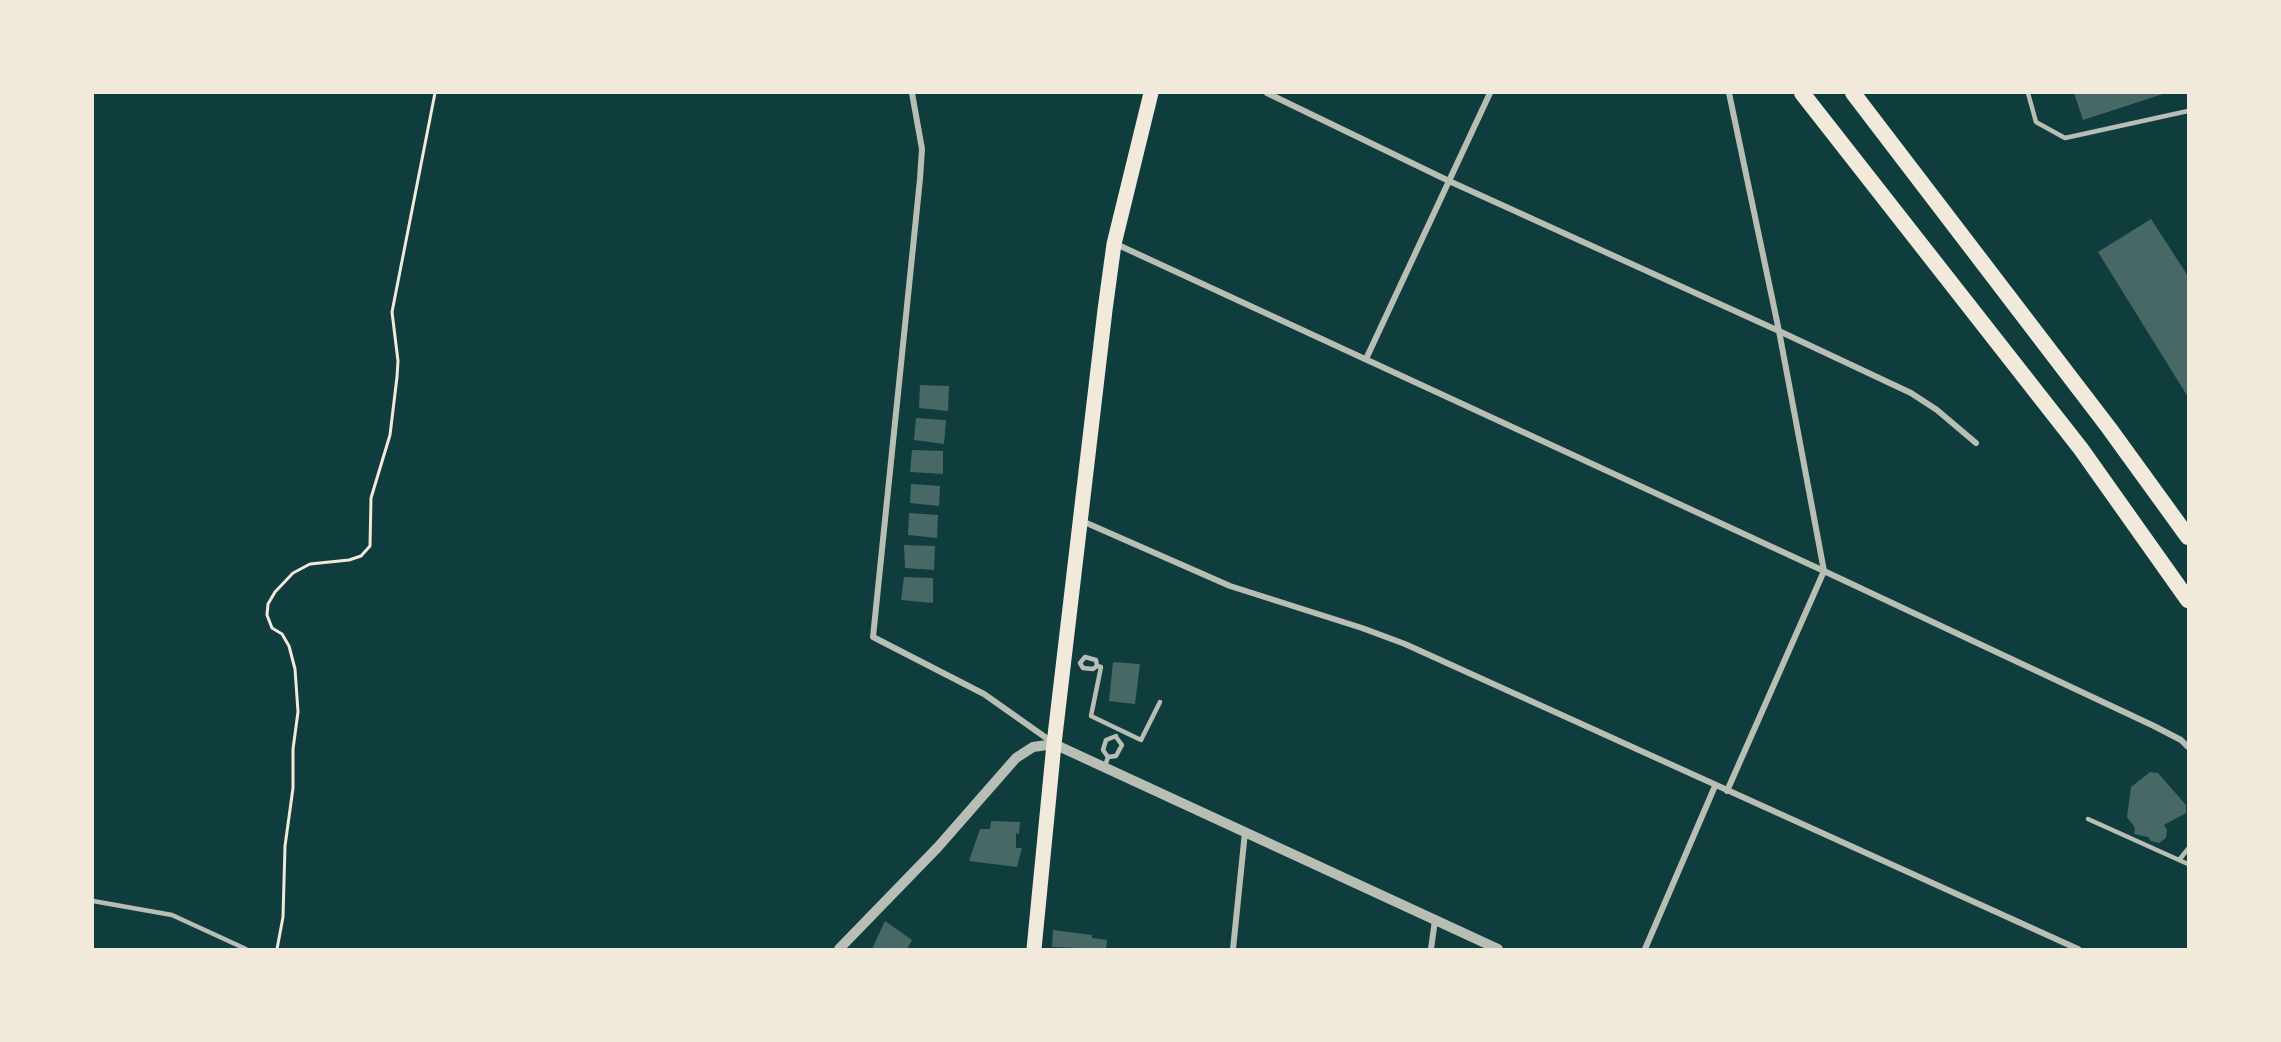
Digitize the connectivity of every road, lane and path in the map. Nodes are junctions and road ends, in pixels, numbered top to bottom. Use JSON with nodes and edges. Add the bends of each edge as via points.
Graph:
{"nodes":[{"id":1,"x":435,"y":93,"type":"edge"},
{"id":2,"x":912,"y":93,"type":"edge"},
{"id":3,"x":1151,"y":93,"type":"edge"},
{"id":4,"x":1267,"y":93,"type":"edge"},
{"id":5,"x":1490,"y":93,"type":"edge"},
{"id":6,"x":1729,"y":93,"type":"edge"},
{"id":7,"x":1802,"y":93,"type":"edge"},
{"id":8,"x":1853,"y":93,"type":"edge"},
{"id":9,"x":2028,"y":93,"type":"edge"},
{"id":10,"x":2188,"y":111,"type":"edge"},
{"id":11,"x":1449,"y":181,"type":"junction"},
{"id":12,"x":1114,"y":244,"type":"junction"},
{"id":13,"x":1779,"y":330,"type":"junction"},
{"id":14,"x":1366,"y":359,"type":"junction"},
{"id":15,"x":1976,"y":443,"type":"dead end"},
{"id":16,"x":1082,"y":521,"type":"junction"},
{"id":17,"x":2188,"y":537,"type":"edge"},
{"id":18,"x":1824,"y":571,"type":"junction"},
{"id":19,"x":2188,"y":600,"type":"edge"},
{"id":20,"x":1072,"y":661,"type":"junction"},
{"id":21,"x":1160,"y":702,"type":"dead end"},
{"id":22,"x":1119,"y":730,"type":"junction"},
{"id":23,"x":1116,"y":737,"type":"junction"},
{"id":24,"x":1054,"y":744,"type":"junction"},
{"id":25,"x":2188,"y":747,"type":"edge"},
{"id":26,"x":1106,"y":762,"type":"junction"},
{"id":27,"x":1715,"y":786,"type":"junction"},
{"id":28,"x":1727,"y":791,"type":"junction"},
{"id":29,"x":2088,"y":819,"type":"dead end"},
{"id":30,"x":1245,"y":832,"type":"junction"},
{"id":31,"x":2188,"y":849,"type":"edge"},
{"id":32,"x":2179,"y":860,"type":"junction"},
{"id":33,"x":2188,"y":864,"type":"edge"},
{"id":34,"x":93,"y":902,"type":"edge"},
{"id":35,"x":1435,"y":920,"type":"junction"},
{"id":36,"x":246,"y":949,"type":"edge"},
{"id":37,"x":277,"y":949,"type":"edge"},
{"id":38,"x":839,"y":949,"type":"edge"},
{"id":39,"x":1034,"y":949,"type":"edge"},
{"id":40,"x":1233,"y":949,"type":"edge"},
{"id":41,"x":1431,"y":949,"type":"edge"},
{"id":42,"x":1498,"y":949,"type":"edge"},
{"id":43,"x":1645,"y":949,"type":"edge"},
{"id":44,"x":2078,"y":949,"type":"edge"}],
"edges":[{"from":1,"to":37,"type":"path","via":[[392,312],[397,377],[390,435],[371,498],[370,546],[361,556],[310,564],[294,573],[268,604],[272,628],[282,634],[296,669],[298,712],[292,806],[285,846],[283,917]]},
{"from":2,"to":24,"type":"street","via":[[922,149],[920,179],[873,637],[984,694]]},
{"from":3,"to":12,"type":"main road"},
{"from":4,"to":11,"type":"street"},
{"from":5,"to":11,"type":"street"},
{"from":6,"to":13,"type":"street"},
{"from":7,"to":19,"type":"highway","via":[[2081,449]]},
{"from":8,"to":17,"type":"highway"},
{"from":9,"to":10,"type":"lane","via":[[2036,122],[2064,138]]},
{"from":11,"to":13,"type":"street"},
{"from":11,"to":14,"type":"street"},
{"from":12,"to":14,"type":"street"},
{"from":12,"to":16,"type":"main road"},
{"from":13,"to":15,"type":"street","via":[[1911,393]]},
{"from":13,"to":18,"type":"street"},
{"from":14,"to":18,"type":"street"},
{"from":16,"to":20,"type":"main road"},
{"from":16,"to":27,"type":"street","via":[[1230,586],[1405,644]]},
{"from":18,"to":25,"type":"street","via":[[2154,726]]},
{"from":18,"to":28,"type":"street"},
{"from":20,"to":22,"type":"lane","via":[[1085,657],[1096,660],[1101,667],[1091,716]]},
{"from":20,"to":24,"type":"main road"},
{"from":21,"to":22,"type":"lane","via":[[1141,740]]},
{"from":22,"to":23,"type":"lane"},
{"from":23,"to":26,"type":"lane","via":[[1106,740]]},
{"from":23,"to":26,"type":"lane","via":[[1122,745],[1116,756]]},
{"from":24,"to":26,"type":"street"},
{"from":24,"to":38,"type":"street","via":[[1034,747],[1016,758],[938,847]]},
{"from":24,"to":39,"type":"main road"},
{"from":26,"to":30,"type":"street"},
{"from":27,"to":28,"type":"street"},
{"from":27,"to":43,"type":"street"},
{"from":28,"to":44,"type":"street"},
{"from":29,"to":32,"type":"lane"},
{"from":30,"to":35,"type":"street"},
{"from":30,"to":40,"type":"street"},
{"from":31,"to":32,"type":"lane"},
{"from":32,"to":33,"type":"lane"},
{"from":34,"to":36,"type":"lane","via":[[172,915]]},
{"from":35,"to":41,"type":"street"},
{"from":35,"to":42,"type":"street"}]}
